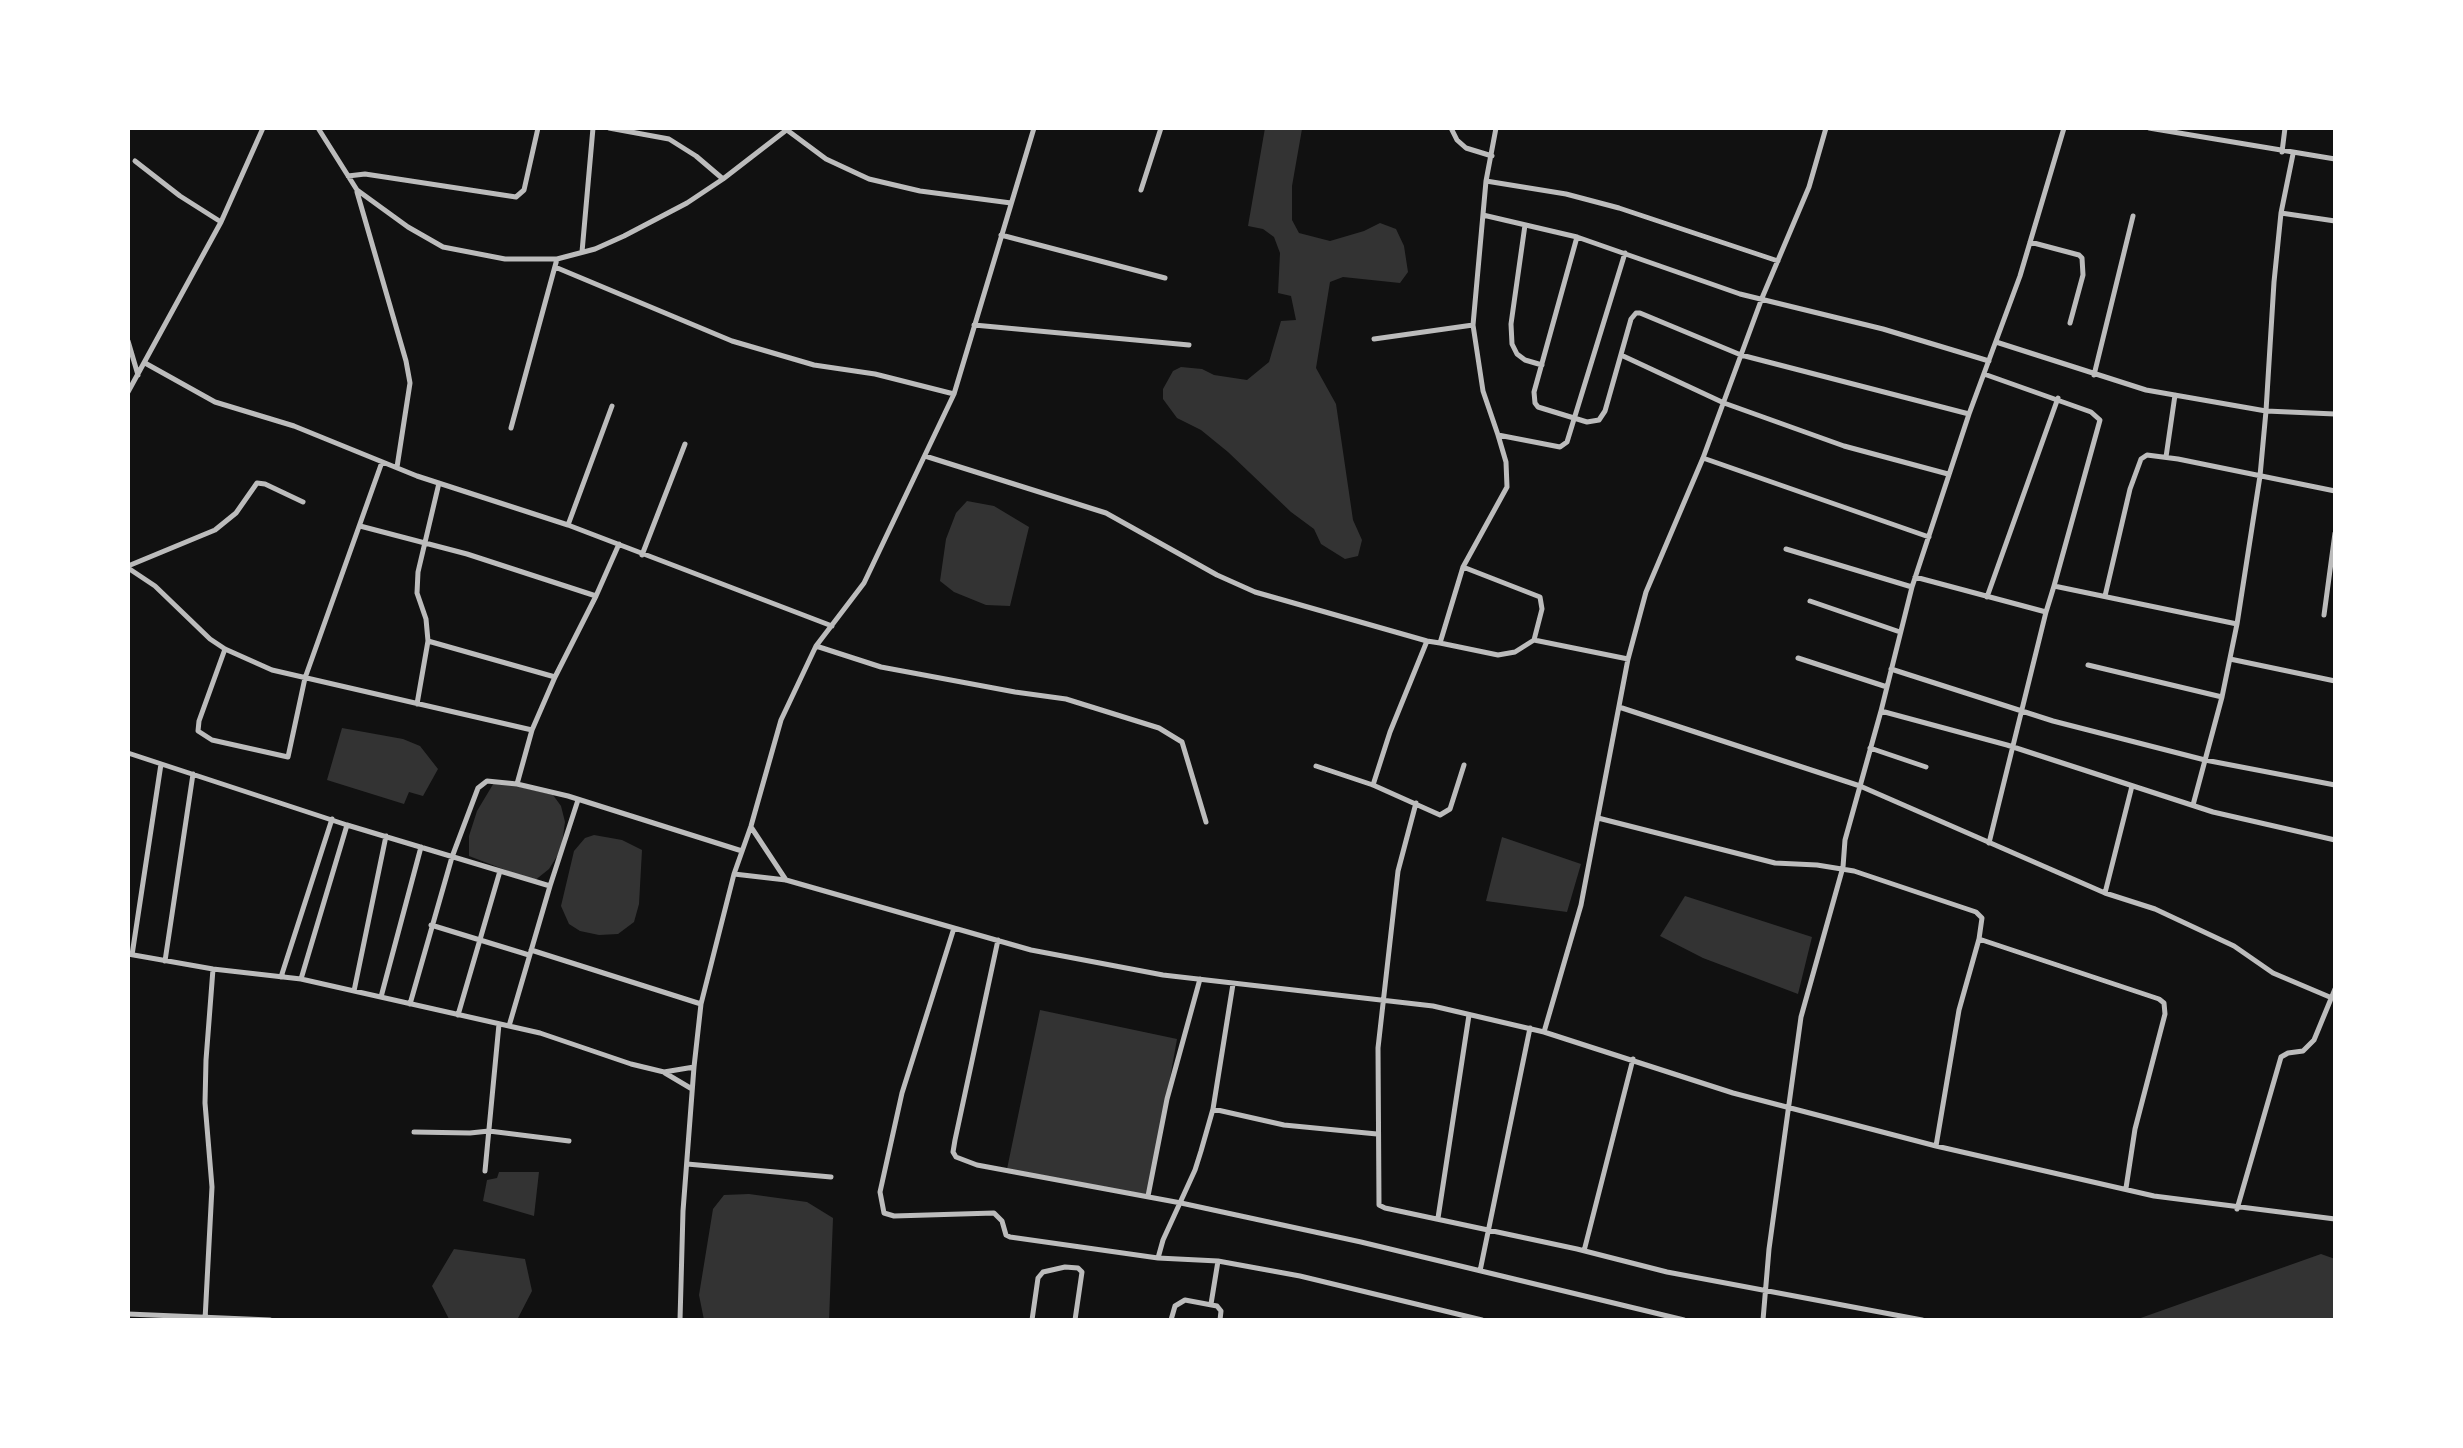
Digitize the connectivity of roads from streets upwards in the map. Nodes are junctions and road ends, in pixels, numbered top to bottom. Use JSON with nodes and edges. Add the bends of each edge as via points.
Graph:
{"nodes":[{"id":1,"x":263,"y":128,"type":"edge"},
{"id":2,"x":318,"y":128,"type":"edge"},
{"id":3,"x":538,"y":128,"type":"edge"},
{"id":4,"x":593,"y":128,"type":"edge"},
{"id":5,"x":609,"y":128,"type":"edge"},
{"id":6,"x":1025,"y":128,"type":"edge"},
{"id":7,"x":1161,"y":128,"type":"edge"},
{"id":8,"x":1451,"y":128,"type":"edge"},
{"id":9,"x":1496,"y":128,"type":"edge"},
{"id":10,"x":1826,"y":128,"type":"edge"},
{"id":11,"x":2064,"y":128,"type":"edge"},
{"id":12,"x":2149,"y":128,"type":"edge"},
{"id":13,"x":2285,"y":128,"type":"edge"},
{"id":14,"x":788,"y":129,"type":"edge"},
{"id":15,"x":1033,"y":129,"type":"edge"},
{"id":16,"x":636,"y":130,"type":"edge"},
{"id":17,"x":2282,"y":152,"type":"junction"},
{"id":18,"x":2293,"y":154,"type":"junction"},
{"id":19,"x":1492,"y":156,"type":"junction"},
{"id":20,"x":2335,"y":159,"type":"edge"},
{"id":21,"x":135,"y":161,"type":"dead end"},
{"id":22,"x":348,"y":176,"type":"junction"},
{"id":23,"x":723,"y":179,"type":"junction"},
{"id":24,"x":1486,"y":181,"type":"junction"},
{"id":25,"x":357,"y":190,"type":"junction"},
{"id":26,"x":1141,"y":190,"type":"dead end"},
{"id":27,"x":1011,"y":203,"type":"junction"},
{"id":28,"x":2281,"y":213,"type":"junction"},
{"id":29,"x":1483,"y":215,"type":"junction"},
{"id":30,"x":2133,"y":216,"type":"dead end"},
{"id":31,"x":2335,"y":221,"type":"edge"},
{"id":32,"x":221,"y":222,"type":"junction"},
{"id":33,"x":1525,"y":224,"type":"junction"},
{"id":34,"x":1001,"y":235,"type":"junction"},
{"id":35,"x":1577,"y":237,"type":"junction"},
{"id":36,"x":2030,"y":242,"type":"junction"},
{"id":37,"x":582,"y":252,"type":"junction"},
{"id":38,"x":1625,"y":253,"type":"junction"},
{"id":39,"x":557,"y":259,"type":"junction"},
{"id":40,"x":1778,"y":261,"type":"junction"},
{"id":41,"x":555,"y":267,"type":"junction"},
{"id":42,"x":1165,"y":278,"type":"dead end"},
{"id":43,"x":1762,"y":298,"type":"junction"},
{"id":44,"x":2070,"y":323,"type":"dead end"},
{"id":45,"x":974,"y":325,"type":"junction"},
{"id":46,"x":1473,"y":325,"type":"junction"},
{"id":47,"x":1374,"y":339,"type":"dead end"},
{"id":48,"x":128,"y":341,"type":"edge"},
{"id":49,"x":1996,"y":342,"type":"junction"},
{"id":50,"x":1189,"y":345,"type":"dead end"},
{"id":51,"x":1621,"y":355,"type":"junction"},
{"id":52,"x":1741,"y":355,"type":"junction"},
{"id":53,"x":1989,"y":361,"type":"junction"},
{"id":54,"x":145,"y":363,"type":"junction"},
{"id":55,"x":1542,"y":365,"type":"junction"},
{"id":56,"x":1984,"y":374,"type":"junction"},
{"id":57,"x":138,"y":375,"type":"junction"},
{"id":58,"x":2094,"y":375,"type":"junction"},
{"id":59,"x":128,"y":392,"type":"edge"},
{"id":60,"x":954,"y":394,"type":"junction"},
{"id":61,"x":2175,"y":395,"type":"junction"},
{"id":62,"x":2058,"y":398,"type":"junction"},
{"id":63,"x":1724,"y":403,"type":"junction"},
{"id":64,"x":612,"y":406,"type":"dead end"},
{"id":65,"x":2266,"y":411,"type":"junction"},
{"id":66,"x":1969,"y":414,"type":"junction"},
{"id":67,"x":2335,"y":414,"type":"edge"},
{"id":68,"x":1575,"y":418,"type":"junction"},
{"id":69,"x":511,"y":428,"type":"dead end"},
{"id":70,"x":1498,"y":435,"type":"junction"},
{"id":71,"x":685,"y":444,"type":"dead end"},
{"id":72,"x":925,"y":456,"type":"junction"},
{"id":73,"x":2166,"y":457,"type":"junction"},
{"id":74,"x":1703,"y":458,"type":"junction"},
{"id":75,"x":382,"y":462,"type":"junction"},
{"id":76,"x":397,"y":467,"type":"junction"},
{"id":77,"x":1948,"y":474,"type":"junction"},
{"id":78,"x":2260,"y":476,"type":"junction"},
{"id":79,"x":439,"y":483,"type":"junction"},
{"id":80,"x":2335,"y":491,"type":"edge"},
{"id":81,"x":303,"y":502,"type":"dead end"},
{"id":82,"x":568,"y":525,"type":"junction"},
{"id":83,"x":360,"y":526,"type":"junction"},
{"id":84,"x":2335,"y":533,"type":"edge"},
{"id":85,"x":1929,"y":537,"type":"junction"},
{"id":86,"x":424,"y":543,"type":"junction"},
{"id":87,"x":619,"y":544,"type":"junction"},
{"id":88,"x":1786,"y":549,"type":"dead end"},
{"id":89,"x":642,"y":555,"type":"junction"},
{"id":90,"x":128,"y":567,"type":"edge"},
{"id":91,"x":1463,"y":567,"type":"junction"},
{"id":92,"x":1915,"y":577,"type":"junction"},
{"id":93,"x":2054,"y":586,"type":"junction"},
{"id":94,"x":1912,"y":587,"type":"junction"},
{"id":95,"x":596,"y":596,"type":"junction"},
{"id":96,"x":2105,"y":596,"type":"junction"},
{"id":97,"x":1987,"y":597,"type":"junction"},
{"id":98,"x":1810,"y":601,"type":"dead end"},
{"id":99,"x":2046,"y":612,"type":"junction"},
{"id":100,"x":2324,"y":615,"type":"dead end"},
{"id":101,"x":2237,"y":624,"type":"junction"},
{"id":102,"x":832,"y":626,"type":"junction"},
{"id":103,"x":1900,"y":632,"type":"junction"},
{"id":104,"x":1534,"y":640,"type":"junction"},
{"id":105,"x":428,"y":641,"type":"junction"},
{"id":106,"x":1427,"y":641,"type":"junction"},
{"id":107,"x":1440,"y":643,"type":"junction"},
{"id":108,"x":816,"y":646,"type":"junction"},
{"id":109,"x":225,"y":649,"type":"junction"},
{"id":110,"x":1798,"y":658,"type":"dead end"},
{"id":111,"x":1628,"y":659,"type":"junction"},
{"id":112,"x":2230,"y":659,"type":"junction"},
{"id":113,"x":2088,"y":665,"type":"dead end"},
{"id":114,"x":1891,"y":669,"type":"junction"},
{"id":115,"x":555,"y":677,"type":"junction"},
{"id":116,"x":305,"y":678,"type":"junction"},
{"id":117,"x":2335,"y":681,"type":"edge"},
{"id":118,"x":1887,"y":687,"type":"junction"},
{"id":119,"x":2222,"y":697,"type":"junction"},
{"id":120,"x":417,"y":704,"type":"junction"},
{"id":121,"x":1619,"y":707,"type":"junction"},
{"id":122,"x":1881,"y":711,"type":"junction"},
{"id":123,"x":2021,"y":711,"type":"junction"},
{"id":124,"x":532,"y":730,"type":"junction"},
{"id":125,"x":2012,"y":747,"type":"junction"},
{"id":126,"x":1870,"y":748,"type":"junction"},
{"id":127,"x":128,"y":753,"type":"edge"},
{"id":128,"x":2205,"y":760,"type":"junction"},
{"id":129,"x":161,"y":764,"type":"junction"},
{"id":130,"x":1464,"y":765,"type":"dead end"},
{"id":131,"x":1316,"y":766,"type":"dead end"},
{"id":132,"x":1926,"y":767,"type":"dead end"},
{"id":133,"x":193,"y":774,"type":"junction"},
{"id":134,"x":517,"y":784,"type":"junction"},
{"id":135,"x":1373,"y":785,"type":"junction"},
{"id":136,"x":2335,"y":785,"type":"edge"},
{"id":137,"x":1860,"y":786,"type":"junction"},
{"id":138,"x":2132,"y":786,"type":"junction"},
{"id":139,"x":578,"y":800,"type":"junction"},
{"id":140,"x":1416,"y":803,"type":"junction"},
{"id":141,"x":2193,"y":805,"type":"junction"},
{"id":142,"x":1598,"y":818,"type":"junction"},
{"id":143,"x":332,"y":819,"type":"junction"},
{"id":144,"x":1206,"y":822,"type":"dead end"},
{"id":145,"x":347,"y":825,"type":"junction"},
{"id":146,"x":751,"y":826,"type":"junction"},
{"id":147,"x":386,"y":836,"type":"junction"},
{"id":148,"x":2335,"y":840,"type":"edge"},
{"id":149,"x":1989,"y":843,"type":"junction"},
{"id":150,"x":421,"y":847,"type":"junction"},
{"id":151,"x":742,"y":851,"type":"junction"},
{"id":152,"x":452,"y":857,"type":"junction"},
{"id":153,"x":1843,"y":867,"type":"junction"},
{"id":154,"x":500,"y":871,"type":"junction"},
{"id":155,"x":734,"y":874,"type":"junction"},
{"id":156,"x":786,"y":880,"type":"junction"},
{"id":157,"x":550,"y":886,"type":"junction"},
{"id":158,"x":2105,"y":893,"type":"junction"},
{"id":159,"x":431,"y":925,"type":"junction"},
{"id":160,"x":954,"y":928,"type":"junction"},
{"id":161,"x":1979,"y":939,"type":"junction"},
{"id":162,"x":998,"y":940,"type":"junction"},
{"id":163,"x":480,"y":941,"type":"junction"},
{"id":164,"x":530,"y":953,"type":"junction"},
{"id":165,"x":130,"y":955,"type":"edge"},
{"id":166,"x":165,"y":961,"type":"junction"},
{"id":167,"x":213,"y":969,"type":"junction"},
{"id":168,"x":281,"y":977,"type":"junction"},
{"id":169,"x":301,"y":979,"type":"junction"},
{"id":170,"x":1200,"y":979,"type":"junction"},
{"id":171,"x":1233,"y":984,"type":"junction"},
{"id":172,"x":2335,"y":989,"type":"edge"},
{"id":173,"x":354,"y":991,"type":"junction"},
{"id":174,"x":381,"y":997,"type":"junction"},
{"id":175,"x":2332,"y":998,"type":"junction"},
{"id":176,"x":1383,"y":1001,"type":"junction"},
{"id":177,"x":410,"y":1004,"type":"junction"},
{"id":178,"x":701,"y":1004,"type":"junction"},
{"id":179,"x":458,"y":1015,"type":"junction"},
{"id":180,"x":1469,"y":1015,"type":"junction"},
{"id":181,"x":499,"y":1024,"type":"junction"},
{"id":182,"x":509,"y":1026,"type":"junction"},
{"id":183,"x":1530,"y":1028,"type":"junction"},
{"id":184,"x":1544,"y":1032,"type":"junction"},
{"id":185,"x":1633,"y":1059,"type":"junction"},
{"id":186,"x":694,"y":1067,"type":"junction"},
{"id":187,"x":664,"y":1072,"type":"junction"},
{"id":188,"x":692,"y":1089,"type":"junction"},
{"id":189,"x":1213,"y":1109,"type":"junction"},
{"id":190,"x":1788,"y":1109,"type":"junction"},
{"id":191,"x":489,"y":1131,"type":"junction"},
{"id":192,"x":414,"y":1132,"type":"dead end"},
{"id":193,"x":1377,"y":1134,"type":"junction"},
{"id":194,"x":569,"y":1141,"type":"dead end"},
{"id":195,"x":1936,"y":1146,"type":"junction"},
{"id":196,"x":687,"y":1164,"type":"junction"},
{"id":197,"x":485,"y":1171,"type":"dead end"},
{"id":198,"x":831,"y":1177,"type":"dead end"},
{"id":199,"x":2126,"y":1188,"type":"junction"},
{"id":200,"x":1148,"y":1196,"type":"junction"},
{"id":201,"x":1181,"y":1203,"type":"junction"},
{"id":202,"x":2237,"y":1209,"type":"junction"},
{"id":203,"x":1438,"y":1218,"type":"junction"},
{"id":204,"x":2335,"y":1219,"type":"edge"},
{"id":205,"x":1490,"y":1230,"type":"junction"},
{"id":206,"x":1584,"y":1251,"type":"junction"},
{"id":207,"x":1158,"y":1258,"type":"junction"},
{"id":208,"x":1218,"y":1261,"type":"junction"},
{"id":209,"x":1480,"y":1271,"type":"junction"},
{"id":210,"x":1765,"y":1292,"type":"junction"},
{"id":211,"x":1211,"y":1304,"type":"junction"},
{"id":212,"x":128,"y":1314,"type":"edge"},
{"id":213,"x":205,"y":1320,"type":"edge"},
{"id":214,"x":270,"y":1320,"type":"edge"},
{"id":215,"x":680,"y":1320,"type":"edge"},
{"id":216,"x":1032,"y":1320,"type":"edge"},
{"id":217,"x":1075,"y":1320,"type":"edge"},
{"id":218,"x":1171,"y":1320,"type":"edge"},
{"id":219,"x":1220,"y":1320,"type":"edge"},
{"id":220,"x":1482,"y":1320,"type":"edge"},
{"id":221,"x":1684,"y":1320,"type":"edge"},
{"id":222,"x":1763,"y":1320,"type":"edge"},
{"id":223,"x":1922,"y":1320,"type":"edge"}],
"edges":[{"from":1,"to":32,"type":"street"},
{"from":2,"to":22,"type":"street"},
{"from":3,"to":22,"type":"street","via":[[524,190],[516,197],[365,174]]},
{"from":4,"to":37,"type":"street"},
{"from":5,"to":16,"type":"street"},
{"from":6,"to":15,"type":"street"},
{"from":7,"to":26,"type":"street"},
{"from":8,"to":19,"type":"street","via":[[1466,148]]},
{"from":9,"to":19,"type":"street"},
{"from":10,"to":40,"type":"street","via":[[1809,187]]},
{"from":11,"to":36,"type":"street"},
{"from":12,"to":17,"type":"street"},
{"from":13,"to":17,"type":"street"},
{"from":14,"to":23,"type":"street"},
{"from":14,"to":27,"type":"street","via":[[826,159],[869,179]]},
{"from":15,"to":27,"type":"street"},
{"from":16,"to":23,"type":"street","via":[[669,139]]},
{"from":17,"to":18,"type":"street"},
{"from":18,"to":20,"type":"street"},
{"from":18,"to":28,"type":"street"},
{"from":19,"to":24,"type":"street"},
{"from":21,"to":32,"type":"street"},
{"from":22,"to":25,"type":"street"},
{"from":23,"to":37,"type":"street","via":[[624,236]]},
{"from":24,"to":29,"type":"street"},
{"from":24,"to":40,"type":"street","via":[[1592,201]]},
{"from":25,"to":39,"type":"street","via":[[443,247],[505,259]]},
{"from":25,"to":76,"type":"street","via":[[410,383]]},
{"from":27,"to":34,"type":"street"},
{"from":28,"to":31,"type":"street"},
{"from":28,"to":65,"type":"street"},
{"from":29,"to":33,"type":"street"},
{"from":29,"to":46,"type":"street"},
{"from":30,"to":58,"type":"street"},
{"from":32,"to":54,"type":"street"},
{"from":33,"to":35,"type":"street"},
{"from":33,"to":55,"type":"street","via":[[1512,344],[1525,360]]},
{"from":34,"to":42,"type":"street"},
{"from":34,"to":45,"type":"street"},
{"from":35,"to":38,"type":"street"},
{"from":35,"to":55,"type":"street"},
{"from":36,"to":44,"type":"street","via":[[2082,258],[2083,275]]},
{"from":36,"to":49,"type":"street"},
{"from":37,"to":39,"type":"street"},
{"from":38,"to":43,"type":"street"},
{"from":38,"to":68,"type":"street"},
{"from":39,"to":41,"type":"street"},
{"from":40,"to":43,"type":"street"},
{"from":41,"to":60,"type":"street","via":[[732,341],[814,365]]},
{"from":41,"to":69,"type":"street"},
{"from":43,"to":52,"type":"street"},
{"from":43,"to":53,"type":"street"},
{"from":45,"to":50,"type":"street"},
{"from":45,"to":60,"type":"street"},
{"from":46,"to":47,"type":"street"},
{"from":46,"to":70,"type":"street","via":[[1483,391]]},
{"from":48,"to":57,"type":"street"},
{"from":49,"to":53,"type":"street"},
{"from":49,"to":58,"type":"street"},
{"from":51,"to":52,"type":"street","via":[[1636,313]]},
{"from":51,"to":63,"type":"street"},
{"from":51,"to":68,"type":"street","via":[[1602,417],[1591,422]]},
{"from":52,"to":63,"type":"street"},
{"from":52,"to":66,"type":"street"},
{"from":53,"to":56,"type":"street"},
{"from":54,"to":57,"type":"street"},
{"from":54,"to":75,"type":"street","via":[[215,402],[294,426]]},
{"from":55,"to":68,"type":"street","via":[[1535,403]]},
{"from":56,"to":62,"type":"street"},
{"from":56,"to":66,"type":"street"},
{"from":57,"to":59,"type":"street"},
{"from":58,"to":61,"type":"street"},
{"from":60,"to":72,"type":"street"},
{"from":61,"to":65,"type":"street"},
{"from":61,"to":73,"type":"street"},
{"from":62,"to":93,"type":"street","via":[[2091,412],[2100,425]]},
{"from":62,"to":97,"type":"street"},
{"from":63,"to":74,"type":"street"},
{"from":63,"to":77,"type":"street","via":[[1844,446]]},
{"from":64,"to":82,"type":"street"},
{"from":65,"to":67,"type":"street"},
{"from":65,"to":78,"type":"street"},
{"from":66,"to":77,"type":"street"},
{"from":68,"to":70,"type":"street","via":[[1560,447]]},
{"from":70,"to":91,"type":"street","via":[[1507,487]]},
{"from":71,"to":89,"type":"street"},
{"from":72,"to":102,"type":"street","via":[[864,583]]},
{"from":72,"to":106,"type":"street","via":[[1106,513],[1255,592]]},
{"from":73,"to":78,"type":"street"},
{"from":73,"to":96,"type":"street","via":[[2141,459]]},
{"from":74,"to":85,"type":"street"},
{"from":74,"to":111,"type":"street","via":[[1646,592]]},
{"from":75,"to":76,"type":"street"},
{"from":75,"to":83,"type":"street"},
{"from":76,"to":79,"type":"street"},
{"from":77,"to":85,"type":"street"},
{"from":78,"to":80,"type":"street"},
{"from":78,"to":101,"type":"street"},
{"from":79,"to":82,"type":"street"},
{"from":79,"to":86,"type":"street"},
{"from":81,"to":90,"type":"street","via":[[257,483],[236,513],[215,530]]},
{"from":82,"to":87,"type":"street"},
{"from":83,"to":86,"type":"street"},
{"from":83,"to":116,"type":"street"},
{"from":84,"to":100,"type":"street"},
{"from":85,"to":92,"type":"street"},
{"from":86,"to":95,"type":"street"},
{"from":86,"to":105,"type":"street","via":[[417,588]]},
{"from":87,"to":89,"type":"street"},
{"from":87,"to":95,"type":"street"},
{"from":88,"to":94,"type":"street"},
{"from":89,"to":102,"type":"street"},
{"from":90,"to":109,"type":"street"},
{"from":91,"to":104,"type":"street","via":[[1540,597]]},
{"from":91,"to":107,"type":"street"},
{"from":92,"to":94,"type":"street"},
{"from":92,"to":97,"type":"street"},
{"from":93,"to":96,"type":"street"},
{"from":93,"to":99,"type":"street"},
{"from":94,"to":103,"type":"street"},
{"from":95,"to":115,"type":"street"},
{"from":96,"to":101,"type":"street"},
{"from":97,"to":99,"type":"street"},
{"from":98,"to":103,"type":"street"},
{"from":99,"to":123,"type":"street"},
{"from":101,"to":112,"type":"street"},
{"from":102,"to":108,"type":"street"},
{"from":103,"to":114,"type":"street"},
{"from":104,"to":107,"type":"street","via":[[1506,655]]},
{"from":104,"to":111,"type":"street"},
{"from":105,"to":115,"type":"street"},
{"from":105,"to":120,"type":"street"},
{"from":106,"to":107,"type":"street"},
{"from":106,"to":135,"type":"street"},
{"from":108,"to":144,"type":"street","via":[[881,667],[1066,699],[1159,728],[1182,742]]},
{"from":108,"to":146,"type":"street","via":[[781,720]]},
{"from":109,"to":116,"type":"street"},
{"from":109,"to":116,"type":"street","via":[[198,726],[201,735],[212,740],[288,757]]},
{"from":110,"to":118,"type":"street"},
{"from":111,"to":121,"type":"street"},
{"from":112,"to":117,"type":"street"},
{"from":112,"to":119,"type":"street"},
{"from":113,"to":119,"type":"street"},
{"from":114,"to":118,"type":"street"},
{"from":114,"to":123,"type":"street"},
{"from":115,"to":124,"type":"street"},
{"from":116,"to":120,"type":"street"},
{"from":118,"to":122,"type":"street"},
{"from":119,"to":128,"type":"street"},
{"from":120,"to":124,"type":"street"},
{"from":121,"to":137,"type":"street"},
{"from":121,"to":142,"type":"street"},
{"from":122,"to":125,"type":"street"},
{"from":122,"to":126,"type":"street"},
{"from":123,"to":125,"type":"street"},
{"from":123,"to":128,"type":"street"},
{"from":124,"to":134,"type":"street"},
{"from":125,"to":138,"type":"street"},
{"from":125,"to":149,"type":"street"},
{"from":126,"to":132,"type":"street"},
{"from":126,"to":137,"type":"street"},
{"from":127,"to":129,"type":"street"},
{"from":128,"to":136,"type":"street"},
{"from":128,"to":141,"type":"street"},
{"from":129,"to":133,"type":"street"},
{"from":129,"to":165,"type":"street"},
{"from":130,"to":140,"type":"street","via":[[1447,812],[1440,815]]},
{"from":131,"to":135,"type":"street"},
{"from":133,"to":143,"type":"street"},
{"from":133,"to":166,"type":"street"},
{"from":134,"to":139,"type":"street"},
{"from":134,"to":152,"type":"street","via":[[482,783]]},
{"from":135,"to":140,"type":"street"},
{"from":137,"to":149,"type":"street"},
{"from":137,"to":153,"type":"street"},
{"from":138,"to":141,"type":"street"},
{"from":138,"to":158,"type":"street"},
{"from":139,"to":151,"type":"street"},
{"from":139,"to":157,"type":"street"},
{"from":140,"to":176,"type":"street","via":[[1398,871]]},
{"from":141,"to":148,"type":"street"},
{"from":142,"to":153,"type":"street","via":[[1775,863]]},
{"from":142,"to":184,"type":"street","via":[[1581,905]]},
{"from":143,"to":145,"type":"street"},
{"from":143,"to":168,"type":"street"},
{"from":145,"to":147,"type":"street"},
{"from":145,"to":169,"type":"street"},
{"from":146,"to":151,"type":"street"},
{"from":146,"to":156,"type":"street"},
{"from":147,"to":150,"type":"street"},
{"from":147,"to":173,"type":"street"},
{"from":149,"to":158,"type":"street"},
{"from":150,"to":152,"type":"street"},
{"from":150,"to":174,"type":"street"},
{"from":151,"to":155,"type":"street"},
{"from":152,"to":154,"type":"street"},
{"from":152,"to":159,"type":"street"},
{"from":153,"to":161,"type":"street","via":[[1976,912],[1983,923]]},
{"from":153,"to":190,"type":"street","via":[[1801,1017]]},
{"from":154,"to":157,"type":"street"},
{"from":154,"to":163,"type":"street"},
{"from":155,"to":156,"type":"street"},
{"from":155,"to":178,"type":"street"},
{"from":156,"to":160,"type":"street"},
{"from":157,"to":164,"type":"street"},
{"from":158,"to":175,"type":"street","via":[[2155,909],[2234,946],[2273,973]]},
{"from":159,"to":163,"type":"street"},
{"from":159,"to":177,"type":"street"},
{"from":160,"to":162,"type":"street"},
{"from":160,"to":207,"type":"street","via":[[902,1093],[880,1192],[883,1212],[994,1213],[1010,1237]]},
{"from":161,"to":195,"type":"street","via":[[1959,1010]]},
{"from":161,"to":199,"type":"street","via":[[2164,1003]]},
{"from":162,"to":170,"type":"street"},
{"from":162,"to":200,"type":"street","via":[[954,1154],[977,1165]]},
{"from":163,"to":164,"type":"street"},
{"from":163,"to":179,"type":"street"},
{"from":164,"to":178,"type":"street"},
{"from":164,"to":182,"type":"street"},
{"from":165,"to":166,"type":"street"},
{"from":166,"to":167,"type":"street"},
{"from":167,"to":168,"type":"street"},
{"from":167,"to":213,"type":"street","via":[[205,1103],[212,1187]]},
{"from":168,"to":169,"type":"street"},
{"from":169,"to":173,"type":"street"},
{"from":170,"to":171,"type":"street"},
{"from":170,"to":200,"type":"street","via":[[1167,1099]]},
{"from":171,"to":176,"type":"street"},
{"from":171,"to":189,"type":"street"},
{"from":172,"to":175,"type":"street"},
{"from":173,"to":174,"type":"street"},
{"from":174,"to":177,"type":"street"},
{"from":175,"to":202,"type":"street","via":[[2314,1040],[2303,1051],[2281,1057]]},
{"from":176,"to":180,"type":"street"},
{"from":176,"to":193,"type":"street"},
{"from":177,"to":179,"type":"street"},
{"from":178,"to":186,"type":"street"},
{"from":179,"to":181,"type":"street"},
{"from":180,"to":183,"type":"street"},
{"from":180,"to":203,"type":"street"},
{"from":181,"to":182,"type":"street"},
{"from":181,"to":191,"type":"street"},
{"from":182,"to":187,"type":"street"},
{"from":183,"to":184,"type":"street"},
{"from":183,"to":205,"type":"street"},
{"from":184,"to":185,"type":"street"},
{"from":185,"to":190,"type":"street"},
{"from":185,"to":206,"type":"street"},
{"from":186,"to":187,"type":"street"},
{"from":186,"to":188,"type":"street"},
{"from":187,"to":188,"type":"street"},
{"from":188,"to":196,"type":"street"},
{"from":189,"to":193,"type":"street","via":[[1284,1125]]},
{"from":189,"to":201,"type":"street"},
{"from":190,"to":195,"type":"street"},
{"from":190,"to":210,"type":"street"},
{"from":191,"to":192,"type":"street"},
{"from":191,"to":194,"type":"street"},
{"from":191,"to":197,"type":"street"},
{"from":193,"to":203,"type":"street","via":[[1379,1205]]},
{"from":195,"to":199,"type":"street"},
{"from":196,"to":198,"type":"street"},
{"from":196,"to":215,"type":"street"},
{"from":199,"to":202,"type":"street"},
{"from":200,"to":201,"type":"street"},
{"from":201,"to":207,"type":"street"},
{"from":201,"to":209,"type":"street"},
{"from":202,"to":204,"type":"street"},
{"from":203,"to":205,"type":"street"},
{"from":205,"to":206,"type":"street"},
{"from":205,"to":209,"type":"street"},
{"from":206,"to":210,"type":"street"},
{"from":207,"to":208,"type":"street"},
{"from":208,"to":211,"type":"street"},
{"from":208,"to":220,"type":"street"},
{"from":209,"to":221,"type":"street"},
{"from":210,"to":222,"type":"street"},
{"from":210,"to":223,"type":"street"},
{"from":211,"to":218,"type":"street","via":[[1182,1301]]},
{"from":211,"to":219,"type":"street","via":[[1220,1309]]},
{"from":212,"to":213,"type":"street"},
{"from":213,"to":214,"type":"street"},
{"from":216,"to":217,"type":"street","via":[[1040,1274],[1073,1267],[1082,1274]]}]}
